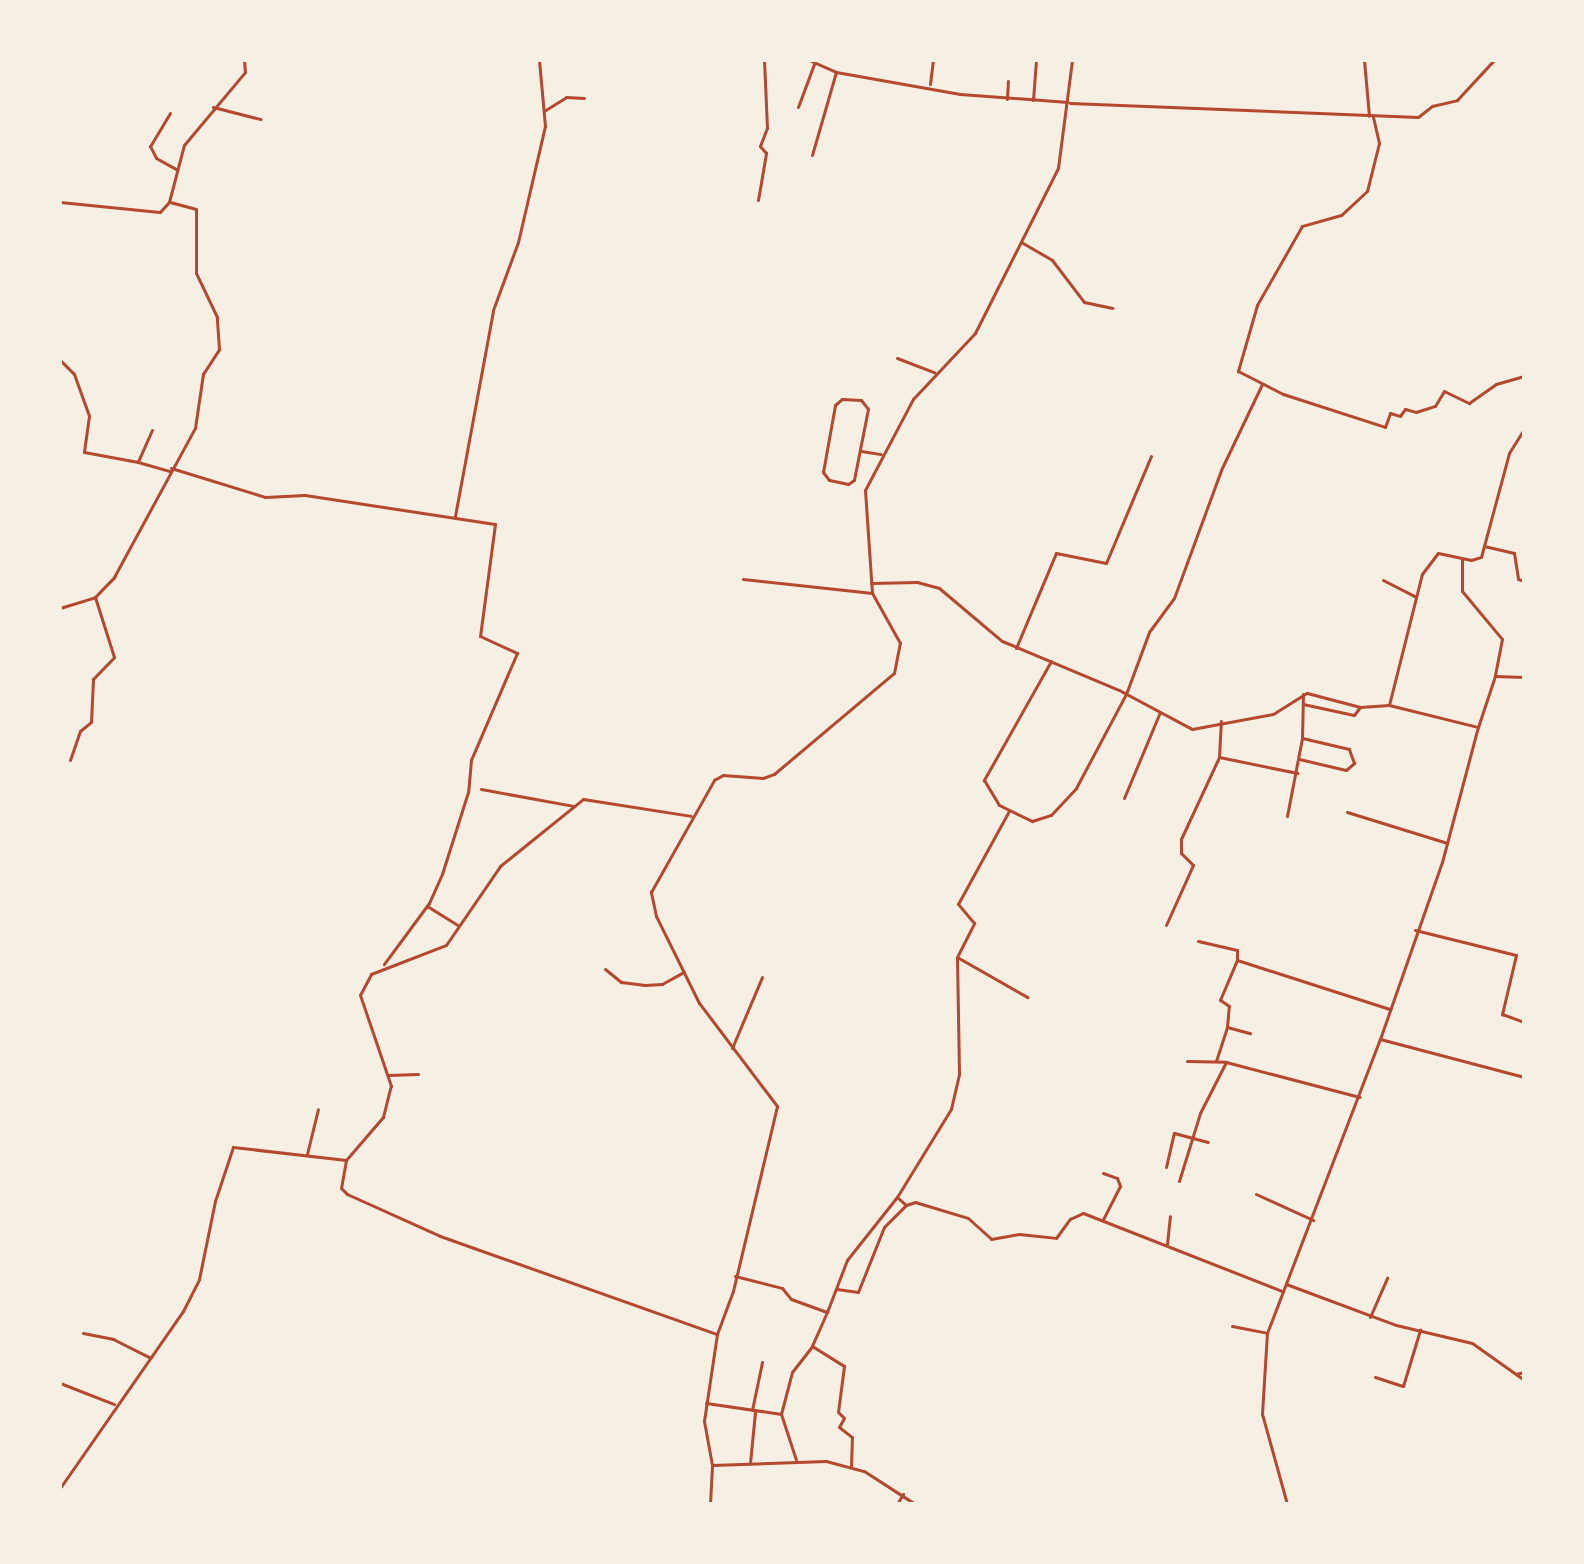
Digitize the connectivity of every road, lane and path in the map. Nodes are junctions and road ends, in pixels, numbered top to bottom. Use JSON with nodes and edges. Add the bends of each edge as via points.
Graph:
{"nodes":[{"id":1,"x":244,"y":60,"type":"edge"},
{"id":2,"x":539,"y":60,"type":"edge"},
{"id":3,"x":764,"y":60,"type":"edge"},
{"id":4,"x":809,"y":60,"type":"edge"},
{"id":5,"x":933,"y":60,"type":"edge"},
{"id":6,"x":1036,"y":60,"type":"edge"},
{"id":7,"x":1072,"y":60,"type":"edge"},
{"id":8,"x":1364,"y":60,"type":"edge"},
{"id":9,"x":1494,"y":60,"type":"edge"},
{"id":10,"x":814,"y":64,"type":"junction"},
{"id":11,"x":836,"y":72,"type":"junction"},
{"id":12,"x":1008,"y":81,"type":"dead end"},
{"id":13,"x":930,"y":86,"type":"junction"},
{"id":14,"x":584,"y":98,"type":"dead end"},
{"id":15,"x":1007,"y":99,"type":"junction"},
{"id":16,"x":1033,"y":101,"type":"junction"},
{"id":17,"x":1069,"y":102,"type":"junction"},
{"id":18,"x":213,"y":107,"type":"junction"},
{"id":19,"x":798,"y":107,"type":"dead end"},
{"id":20,"x":544,"y":111,"type":"junction"},
{"id":21,"x":170,"y":113,"type":"dead end"},
{"id":22,"x":1371,"y":117,"type":"junction"},
{"id":23,"x":260,"y":119,"type":"dead end"},
{"id":24,"x":812,"y":155,"type":"dead end"},
{"id":25,"x":176,"y":169,"type":"junction"},
{"id":26,"x":758,"y":200,"type":"dead end"},
{"id":27,"x":60,"y":202,"type":"edge"},
{"id":28,"x":169,"y":202,"type":"junction"},
{"id":29,"x":1021,"y":242,"type":"junction"},
{"id":30,"x":1112,"y":308,"type":"dead end"},
{"id":31,"x":897,"y":358,"type":"dead end"},
{"id":32,"x":60,"y":360,"type":"edge"},
{"id":33,"x":934,"y":372,"type":"junction"},
{"id":34,"x":1524,"y":376,"type":"edge"},
{"id":35,"x":1262,"y":384,"type":"junction"},
{"id":36,"x":1524,"y":429,"type":"edge"},
{"id":37,"x":152,"y":430,"type":"dead end"},
{"id":38,"x":861,"y":451,"type":"junction"},
{"id":39,"x":883,"y":454,"type":"junction"},
{"id":40,"x":1151,"y":456,"type":"dead end"},
{"id":41,"x":138,"y":462,"type":"junction"},
{"id":42,"x":170,"y":470,"type":"junction"},
{"id":43,"x":455,"y":517,"type":"junction"},
{"id":44,"x":1484,"y":546,"type":"junction"},
{"id":45,"x":1462,"y":558,"type":"junction"},
{"id":46,"x":743,"y":579,"type":"dead end"},
{"id":47,"x":1383,"y":580,"type":"dead end"},
{"id":48,"x":1524,"y":581,"type":"edge"},
{"id":49,"x":871,"y":583,"type":"junction"},
{"id":50,"x":872,"y":593,"type":"junction"},
{"id":51,"x":95,"y":597,"type":"junction"},
{"id":52,"x":1416,"y":597,"type":"junction"},
{"id":53,"x":60,"y":608,"type":"edge"},
{"id":54,"x":1016,"y":648,"type":"junction"},
{"id":55,"x":1051,"y":661,"type":"junction"},
{"id":56,"x":1495,"y":676,"type":"junction"},
{"id":57,"x":1524,"y":677,"type":"edge"},
{"id":58,"x":1126,"y":694,"type":"junction"},
{"id":59,"x":1303,"y":694,"type":"junction"},
{"id":60,"x":1303,"y":704,"type":"junction"},
{"id":61,"x":1389,"y":705,"type":"junction"},
{"id":62,"x":1360,"y":707,"type":"junction"},
{"id":63,"x":1160,"y":712,"type":"junction"},
{"id":64,"x":1221,"y":721,"type":"junction"},
{"id":65,"x":1478,"y":727,"type":"junction"},
{"id":66,"x":1302,"y":738,"type":"junction"},
{"id":67,"x":1219,"y":757,"type":"junction"},
{"id":68,"x":1299,"y":759,"type":"junction"},
{"id":69,"x":70,"y":760,"type":"dead end"},
{"id":70,"x":1297,"y":773,"type":"junction"},
{"id":71,"x":481,"y":789,"type":"dead end"},
{"id":72,"x":1124,"y":798,"type":"dead end"},
{"id":73,"x":574,"y":806,"type":"junction"},
{"id":74,"x":1009,"y":811,"type":"junction"},
{"id":75,"x":1347,"y":812,"type":"dead end"},
{"id":76,"x":1287,"y":816,"type":"dead end"},
{"id":77,"x":693,"y":817,"type":"junction"},
{"id":78,"x":1447,"y":843,"type":"junction"},
{"id":79,"x":427,"y":906,"type":"junction"},
{"id":80,"x":1166,"y":925,"type":"dead end"},
{"id":81,"x":459,"y":926,"type":"junction"},
{"id":82,"x":1415,"y":930,"type":"junction"},
{"id":83,"x":1198,"y":941,"type":"dead end"},
{"id":84,"x":957,"y":957,"type":"junction"},
{"id":85,"x":1237,"y":960,"type":"junction"},
{"id":86,"x":384,"y":965,"type":"junction"},
{"id":87,"x":605,"y":969,"type":"dead end"},
{"id":88,"x":684,"y":972,"type":"junction"},
{"id":89,"x":762,"y":977,"type":"dead end"},
{"id":90,"x":1027,"y":997,"type":"dead end"},
{"id":91,"x":1390,"y":1009,"type":"junction"},
{"id":92,"x":1524,"y":1022,"type":"edge"},
{"id":93,"x":1227,"y":1027,"type":"junction"},
{"id":94,"x":1250,"y":1033,"type":"dead end"},
{"id":95,"x":1380,"y":1039,"type":"junction"},
{"id":96,"x":732,"y":1048,"type":"junction"},
{"id":97,"x":1187,"y":1061,"type":"dead end"},
{"id":98,"x":1216,"y":1061,"type":"junction"},
{"id":99,"x":1226,"y":1062,"type":"junction"},
{"id":100,"x":418,"y":1074,"type":"dead end"},
{"id":101,"x":388,"y":1075,"type":"junction"},
{"id":102,"x":1524,"y":1077,"type":"edge"},
{"id":103,"x":1359,"y":1097,"type":"junction"},
{"id":104,"x":318,"y":1109,"type":"dead end"},
{"id":105,"x":1194,"y":1137,"type":"junction"},
{"id":106,"x":1208,"y":1142,"type":"dead end"},
{"id":107,"x":307,"y":1154,"type":"junction"},
{"id":108,"x":346,"y":1160,"type":"junction"},
{"id":109,"x":1166,"y":1167,"type":"dead end"},
{"id":110,"x":1103,"y":1173,"type":"dead end"},
{"id":111,"x":1179,"y":1181,"type":"dead end"},
{"id":112,"x":1256,"y":1194,"type":"dead end"},
{"id":113,"x":897,"y":1197,"type":"junction"},
{"id":114,"x":906,"y":1205,"type":"junction"},
{"id":115,"x":1170,"y":1216,"type":"dead end"},
{"id":116,"x":1103,"y":1220,"type":"junction"},
{"id":117,"x":1313,"y":1220,"type":"junction"},
{"id":118,"x":1167,"y":1244,"type":"junction"},
{"id":119,"x":735,"y":1276,"type":"junction"},
{"id":120,"x":1387,"y":1278,"type":"dead end"},
{"id":121,"x":1286,"y":1284,"type":"junction"},
{"id":122,"x":837,"y":1289,"type":"junction"},
{"id":123,"x":1282,"y":1291,"type":"junction"},
{"id":124,"x":827,"y":1312,"type":"junction"},
{"id":125,"x":1370,"y":1317,"type":"junction"},
{"id":126,"x":1232,"y":1326,"type":"dead end"},
{"id":127,"x":1420,"y":1330,"type":"junction"},
{"id":128,"x":83,"y":1333,"type":"dead end"},
{"id":129,"x":1267,"y":1333,"type":"junction"},
{"id":130,"x":717,"y":1334,"type":"junction"},
{"id":131,"x":812,"y":1346,"type":"junction"},
{"id":132,"x":151,"y":1358,"type":"junction"},
{"id":133,"x":762,"y":1362,"type":"dead end"},
{"id":134,"x":1524,"y":1372,"type":"edge"},
{"id":135,"x":1516,"y":1374,"type":"junction"},
{"id":136,"x":1375,"y":1377,"type":"dead end"},
{"id":137,"x":1524,"y":1380,"type":"edge"},
{"id":138,"x":60,"y":1383,"type":"edge"},
{"id":139,"x":706,"y":1403,"type":"junction"},
{"id":140,"x":114,"y":1404,"type":"junction"},
{"id":141,"x":754,"y":1410,"type":"junction"},
{"id":142,"x":781,"y":1414,"type":"junction"},
{"id":143,"x":797,"y":1461,"type":"junction"},
{"id":144,"x":750,"y":1463,"type":"junction"},
{"id":145,"x":712,"y":1465,"type":"junction"},
{"id":146,"x":851,"y":1466,"type":"junction"},
{"id":147,"x":60,"y":1488,"type":"edge"},
{"id":148,"x":903,"y":1494,"type":"junction"},
{"id":149,"x":710,"y":1504,"type":"edge"},
{"id":150,"x":897,"y":1504,"type":"edge"},
{"id":151,"x":915,"y":1504,"type":"edge"},
{"id":152,"x":1287,"y":1504,"type":"edge"}],
"edges":[{"from":1,"to":18,"type":"street","via":[[245,72]]},
{"from":2,"to":20,"type":"street"},
{"from":3,"to":26,"type":"street","via":[[767,128],[760,146],[766,153]]},
{"from":4,"to":10,"type":"street"},
{"from":5,"to":13,"type":"street"},
{"from":6,"to":16,"type":"street"},
{"from":7,"to":17,"type":"street"},
{"from":8,"to":22,"type":"street"},
{"from":9,"to":22,"type":"street","via":[[1454,102],[1432,106],[1422,116]]},
{"from":10,"to":11,"type":"street"},
{"from":10,"to":19,"type":"street"},
{"from":11,"to":13,"type":"street"},
{"from":11,"to":24,"type":"street"},
{"from":12,"to":15,"type":"street"},
{"from":13,"to":15,"type":"street"},
{"from":14,"to":20,"type":"street","via":[[566,97]]},
{"from":15,"to":16,"type":"street"},
{"from":16,"to":17,"type":"street"},
{"from":17,"to":22,"type":"street","via":[[1193,104]]},
{"from":17,"to":29,"type":"street","via":[[1058,168]]},
{"from":18,"to":23,"type":"street"},
{"from":18,"to":25,"type":"street","via":[[184,145]]},
{"from":20,"to":43,"type":"street","via":[[518,242],[493,310]]},
{"from":21,"to":25,"type":"street","via":[[150,146],[156,158]]},
{"from":22,"to":35,"type":"street","via":[[1379,143],[1364,196],[1341,215],[1304,224],[1257,305],[1238,370]]},
{"from":25,"to":28,"type":"street"},
{"from":27,"to":28,"type":"street","via":[[148,214],[160,212]]},
{"from":28,"to":42,"type":"street","via":[[196,209],[196,273],[221,333],[219,349],[203,374],[195,428]]},
{"from":29,"to":30,"type":"street","via":[[1052,260],[1084,302]]},
{"from":29,"to":33,"type":"street","via":[[975,333]]},
{"from":31,"to":33,"type":"street"},
{"from":32,"to":41,"type":"street","via":[[74,374],[89,416],[84,452]]},
{"from":33,"to":39,"type":"street"},
{"from":34,"to":35,"type":"street","via":[[1496,384],[1469,403],[1444,391],[1435,406],[1416,412],[1405,409],[1400,416],[1390,413],[1385,427],[1350,420],[1313,400]]},
{"from":35,"to":58,"type":"street","via":[[1221,470],[1174,598],[1149,632]]},
{"from":36,"to":44,"type":"street","via":[[1509,453]]},
{"from":37,"to":41,"type":"street"},
{"from":38,"to":38,"type":"street","via":[[867,405],[842,399],[835,405],[823,475],[852,483]]},
{"from":38,"to":39,"type":"street"},
{"from":39,"to":49,"type":"street","via":[[863,497]]},
{"from":40,"to":54,"type":"street","via":[[1106,563],[1056,553]]},
{"from":41,"to":42,"type":"street"},
{"from":42,"to":43,"type":"street","via":[[265,497],[305,495]]},
{"from":42,"to":51,"type":"street","via":[[120,566]]},
{"from":43,"to":79,"type":"street","via":[[495,524],[480,636],[517,653],[481,729],[454,845]]},
{"from":44,"to":45,"type":"street","via":[[1477,560]]},
{"from":44,"to":48,"type":"street","via":[[1514,553],[1518,579]]},
{"from":45,"to":52,"type":"street","via":[[1443,552],[1431,557]]},
{"from":45,"to":56,"type":"street","via":[[1462,591],[1502,639]]},
{"from":46,"to":50,"type":"street"},
{"from":47,"to":52,"type":"street"},
{"from":49,"to":50,"type":"street"},
{"from":49,"to":54,"type":"street","via":[[917,582],[939,588]]},
{"from":50,"to":77,"type":"street","via":[[900,643],[894,673],[774,774],[718,776]]},
{"from":51,"to":53,"type":"street"},
{"from":51,"to":69,"type":"street","via":[[114,657],[93,679],[91,722],[80,731]]},
{"from":52,"to":61,"type":"street"},
{"from":54,"to":55,"type":"street"},
{"from":55,"to":58,"type":"street"},
{"from":55,"to":74,"type":"street","via":[[985,772],[984,787]]},
{"from":56,"to":57,"type":"street"},
{"from":56,"to":65,"type":"street"},
{"from":58,"to":63,"type":"street"},
{"from":58,"to":74,"type":"street","via":[[1076,788],[1051,815],[1032,821]]},
{"from":59,"to":60,"type":"street"},
{"from":59,"to":62,"type":"street"},
{"from":59,"to":64,"type":"street","via":[[1278,713]]},
{"from":60,"to":62,"type":"street","via":[[1354,715]]},
{"from":60,"to":66,"type":"street"},
{"from":61,"to":62,"type":"street"},
{"from":61,"to":65,"type":"street"},
{"from":63,"to":64,"type":"street","via":[[1192,729]]},
{"from":63,"to":72,"type":"street"},
{"from":64,"to":67,"type":"street"},
{"from":65,"to":78,"type":"street"},
{"from":66,"to":68,"type":"street"},
{"from":66,"to":68,"type":"street","via":[[1349,749],[1355,758],[1346,770]]},
{"from":67,"to":70,"type":"street"},
{"from":67,"to":80,"type":"street","via":[[1181,839],[1181,853],[1193,865]]},
{"from":68,"to":70,"type":"street"},
{"from":70,"to":76,"type":"street"},
{"from":71,"to":73,"type":"street"},
{"from":73,"to":77,"type":"street","via":[[588,798]]},
{"from":73,"to":81,"type":"street","via":[[500,866]]},
{"from":74,"to":84,"type":"street","via":[[958,904],[974,923]]},
{"from":75,"to":78,"type":"street"},
{"from":77,"to":88,"type":"street","via":[[650,898]]},
{"from":78,"to":82,"type":"street"},
{"from":79,"to":81,"type":"street"},
{"from":79,"to":86,"type":"street"},
{"from":81,"to":86,"type":"street","via":[[437,951]]},
{"from":82,"to":91,"type":"street"},
{"from":82,"to":92,"type":"street","via":[[1516,955],[1502,1014]]},
{"from":83,"to":85,"type":"street","via":[[1237,950]]},
{"from":84,"to":90,"type":"street"},
{"from":84,"to":113,"type":"street","via":[[959,1073],[951,1109]]},
{"from":85,"to":91,"type":"street"},
{"from":85,"to":93,"type":"street","via":[[1220,1000],[1229,1006]]},
{"from":86,"to":101,"type":"street","via":[[371,974],[360,995]]},
{"from":87,"to":88,"type":"street","via":[[621,982],[645,985],[662,984]]},
{"from":88,"to":96,"type":"street","via":[[711,1024]]},
{"from":89,"to":96,"type":"street"},
{"from":91,"to":95,"type":"street"},
{"from":93,"to":94,"type":"street"},
{"from":93,"to":98,"type":"street"},
{"from":95,"to":102,"type":"street"},
{"from":95,"to":103,"type":"street"},
{"from":96,"to":119,"type":"street","via":[[777,1106]]},
{"from":97,"to":98,"type":"street"},
{"from":98,"to":99,"type":"street"},
{"from":99,"to":103,"type":"street"},
{"from":99,"to":105,"type":"street"},
{"from":100,"to":101,"type":"street"},
{"from":101,"to":108,"type":"street","via":[[388,1108]]},
{"from":103,"to":117,"type":"street"},
{"from":104,"to":107,"type":"street"},
{"from":105,"to":106,"type":"street"},
{"from":105,"to":109,"type":"street","via":[[1172,1135]]},
{"from":105,"to":111,"type":"street"},
{"from":107,"to":108,"type":"street"},
{"from":107,"to":132,"type":"street","via":[[233,1147],[199,1279]]},
{"from":108,"to":130,"type":"street","via":[[341,1188],[347,1194],[440,1236]]},
{"from":110,"to":116,"type":"street","via":[[1117,1178],[1120,1186]]},
{"from":112,"to":117,"type":"street"},
{"from":113,"to":114,"type":"street"},
{"from":113,"to":122,"type":"street","via":[[847,1260]]},
{"from":114,"to":116,"type":"street","via":[[915,1202],[968,1218],[991,1239],[1019,1234],[1056,1238],[1079,1213]]},
{"from":114,"to":122,"type":"street","via":[[884,1227],[858,1292]]},
{"from":115,"to":118,"type":"street"},
{"from":116,"to":118,"type":"street"},
{"from":117,"to":121,"type":"street"},
{"from":118,"to":123,"type":"street"},
{"from":119,"to":124,"type":"street","via":[[782,1288],[791,1299]]},
{"from":119,"to":130,"type":"street"},
{"from":120,"to":125,"type":"street"},
{"from":121,"to":123,"type":"street"},
{"from":121,"to":125,"type":"street"},
{"from":122,"to":124,"type":"street"},
{"from":123,"to":129,"type":"street"},
{"from":124,"to":131,"type":"street"},
{"from":125,"to":127,"type":"street"},
{"from":126,"to":129,"type":"street"},
{"from":127,"to":135,"type":"street","via":[[1472,1343]]},
{"from":127,"to":136,"type":"street","via":[[1403,1386]]},
{"from":128,"to":132,"type":"street","via":[[113,1339]]},
{"from":129,"to":152,"type":"street","via":[[1262,1414]]},
{"from":130,"to":139,"type":"street"},
{"from":131,"to":142,"type":"street","via":[[792,1372]]},
{"from":131,"to":146,"type":"street","via":[[844,1366],[838,1412],[844,1418],[839,1427],[852,1437]]},
{"from":132,"to":140,"type":"street"},
{"from":133,"to":141,"type":"street"},
{"from":134,"to":135,"type":"street"},
{"from":135,"to":137,"type":"street"},
{"from":138,"to":140,"type":"street"},
{"from":139,"to":141,"type":"street"},
{"from":139,"to":145,"type":"street"},
{"from":140,"to":147,"type":"street"},
{"from":141,"to":142,"type":"street"},
{"from":141,"to":144,"type":"street"},
{"from":142,"to":143,"type":"street"},
{"from":143,"to":144,"type":"street"},
{"from":143,"to":146,"type":"street"},
{"from":144,"to":145,"type":"street"},
{"from":145,"to":149,"type":"street"},
{"from":146,"to":148,"type":"street"},
{"from":148,"to":150,"type":"street"},
{"from":148,"to":151,"type":"street"}]}
